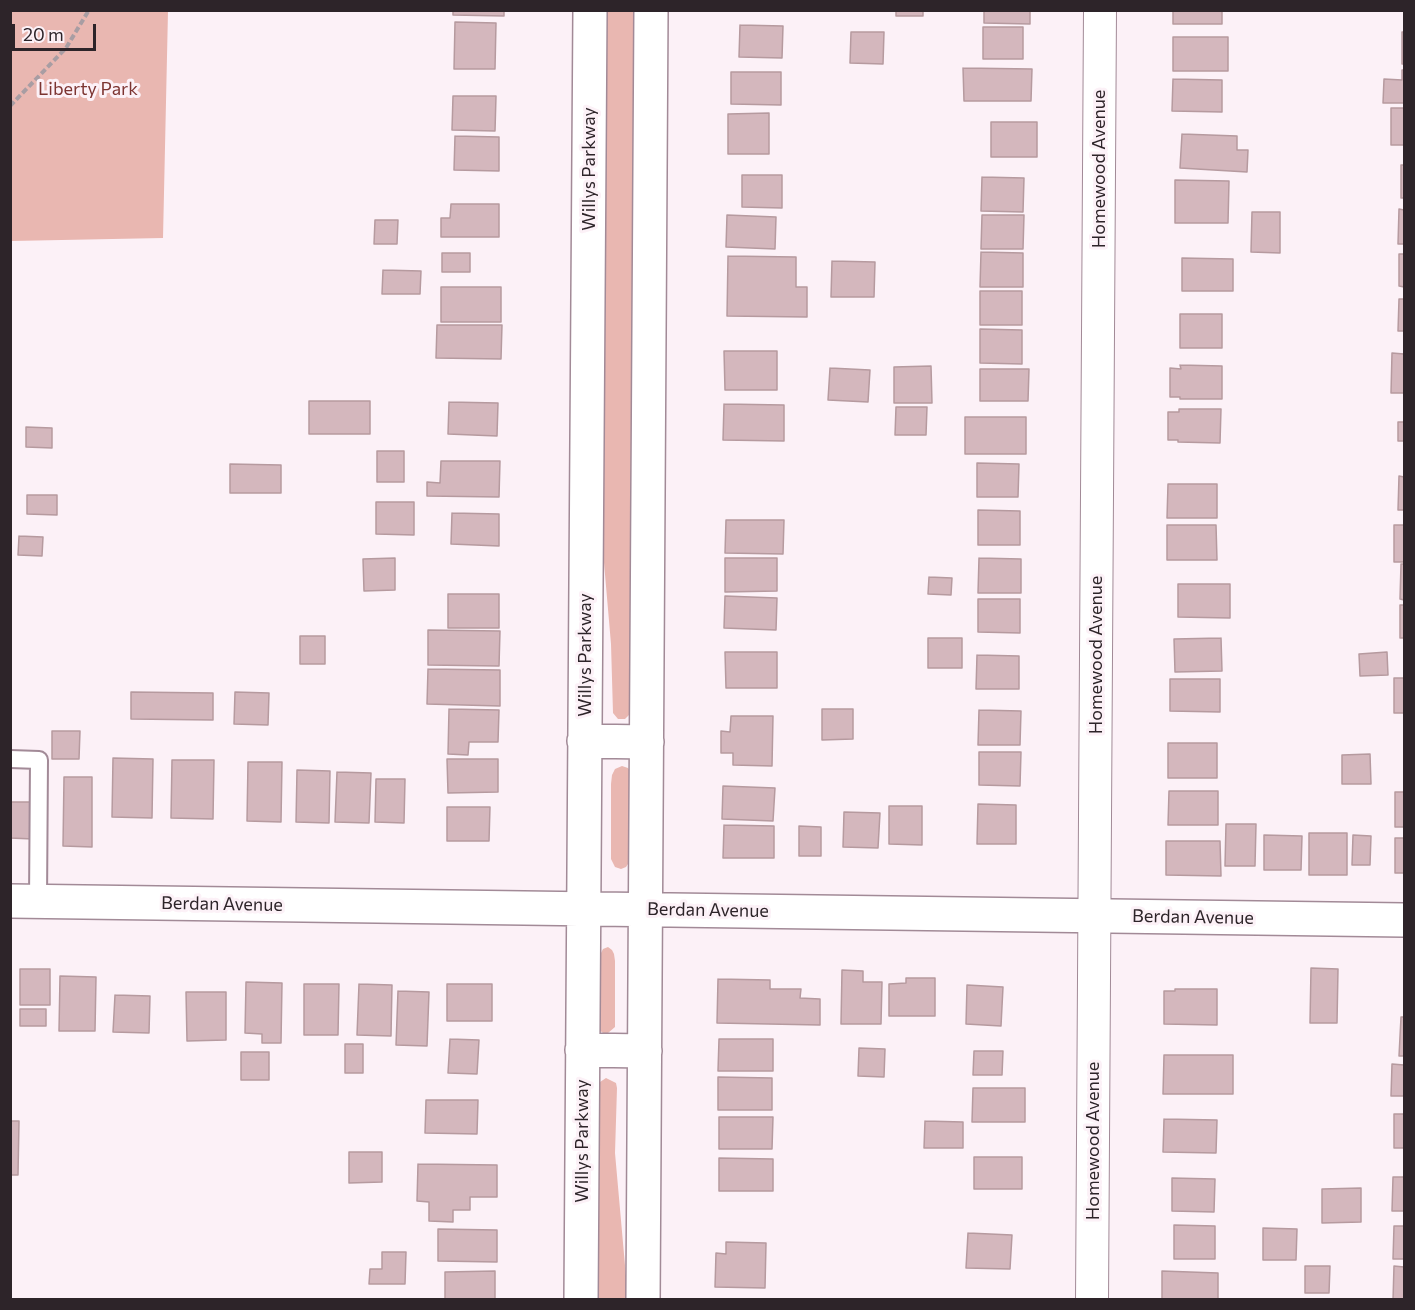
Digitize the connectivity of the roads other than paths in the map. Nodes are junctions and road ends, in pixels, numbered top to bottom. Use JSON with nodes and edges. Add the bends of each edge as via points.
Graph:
{"nodes":[{"id":1,"x":590,"y":10,"type":"edge"},
{"id":2,"x":651,"y":10,"type":"edge"},
{"id":3,"x":1100,"y":10,"type":"edge"},
{"id":4,"x":584,"y":741,"type":"junction"},
{"id":5,"x":647,"y":742,"type":"junction"},
{"id":6,"x":10,"y":759,"type":"edge"},
{"id":7,"x":24,"y":901,"type":"edge"},
{"id":8,"x":583,"y":908,"type":"junction"},
{"id":9,"x":646,"y":909,"type":"junction"},
{"id":10,"x":1095,"y":916,"type":"junction"},
{"id":11,"x":1404,"y":920,"type":"edge"},
{"id":12,"x":582,"y":1050,"type":"junction"},
{"id":13,"x":645,"y":1051,"type":"junction"},
{"id":14,"x":581,"y":1299,"type":"edge"},
{"id":15,"x":643,"y":1299,"type":"edge"},
{"id":16,"x":1092,"y":1299,"type":"edge"}],
"edges":[{"from":1,"to":4,"type":"main road","name":"Willys Parkway"},
{"from":2,"to":5,"type":"main road"},
{"from":3,"to":10,"type":"street","name":"Homewood Avenue"},
{"from":4,"to":5,"type":"main road"},
{"from":4,"to":8,"type":"main road","name":"Willys Parkway"},
{"from":5,"to":9,"type":"main road"},
{"from":6,"to":7,"type":"lane","via":[[39,760]]},
{"from":7,"to":8,"type":"main road","name":"Berdan Avenue"},
{"from":8,"to":9,"type":"main road","name":"Berdan Avenue"},
{"from":8,"to":12,"type":"main road","name":"Willys Parkway"},
{"from":9,"to":10,"type":"main road","name":"Berdan Avenue"},
{"from":9,"to":13,"type":"main road"},
{"from":10,"to":11,"type":"main road","name":"Berdan Avenue"},
{"from":10,"to":16,"type":"street","name":"Homewood Avenue"},
{"from":12,"to":13,"type":"main road"},
{"from":12,"to":14,"type":"main road","name":"Willys Parkway"},
{"from":13,"to":15,"type":"main road"}]}
